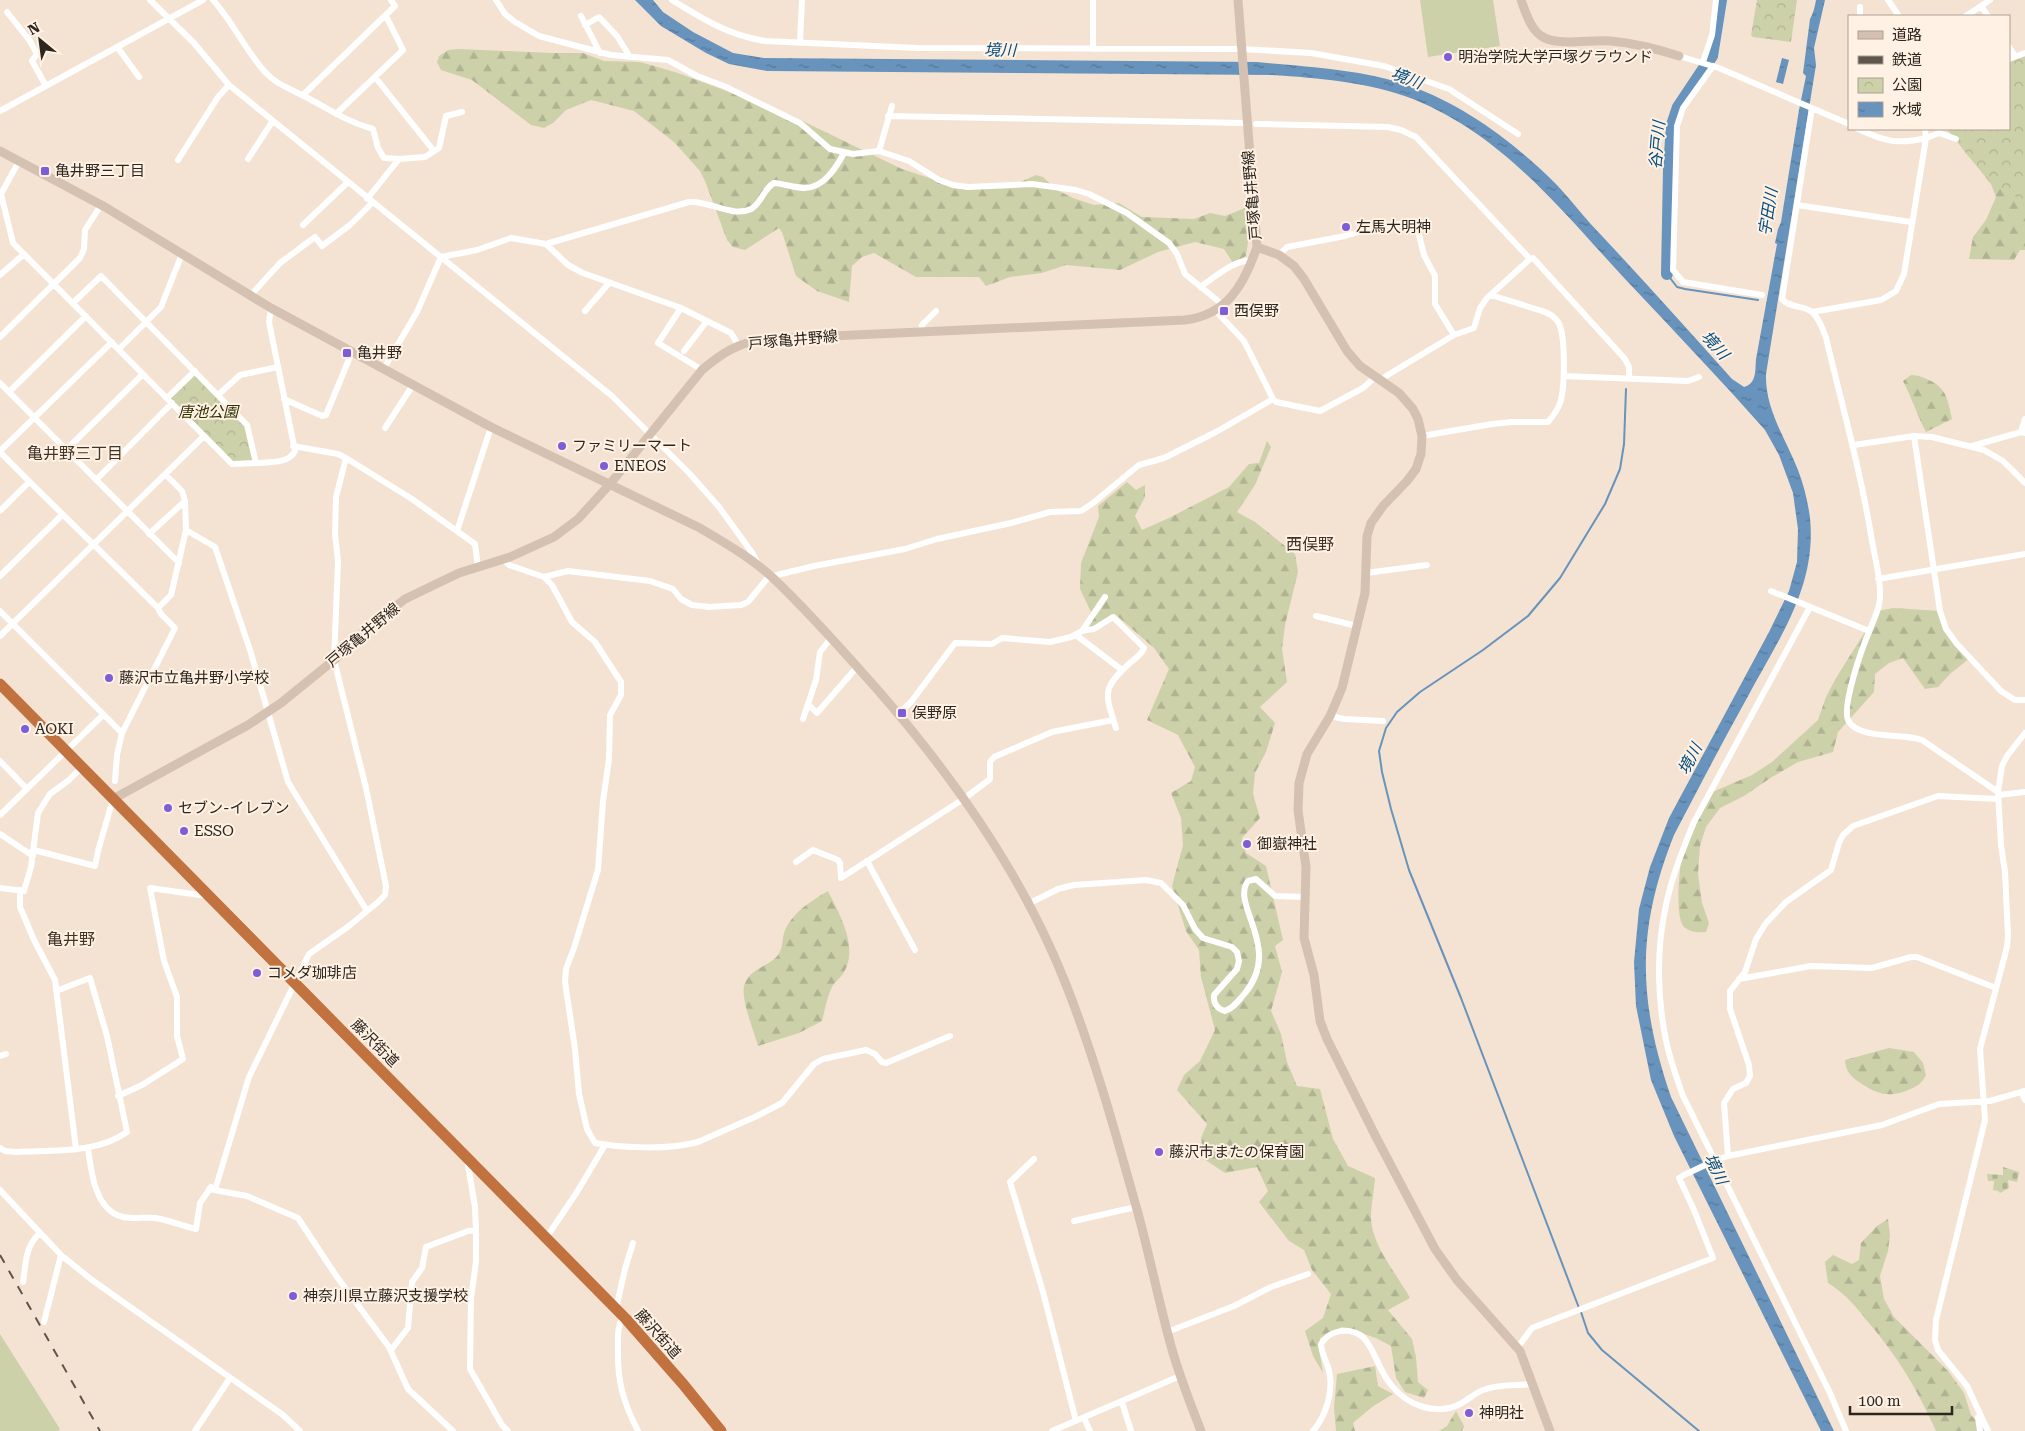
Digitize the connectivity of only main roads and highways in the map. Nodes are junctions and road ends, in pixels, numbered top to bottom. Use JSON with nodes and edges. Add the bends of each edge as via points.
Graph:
{"nodes":[{"id":1,"x":0,"y":684,"type":"edge"},
{"id":2,"x":718,"y":1430,"type":"edge"}],
"edges":[{"from":1,"to":2,"type":"highway","name":"藤沢街道","via":[[620,1314],[683,1384]]}]}
